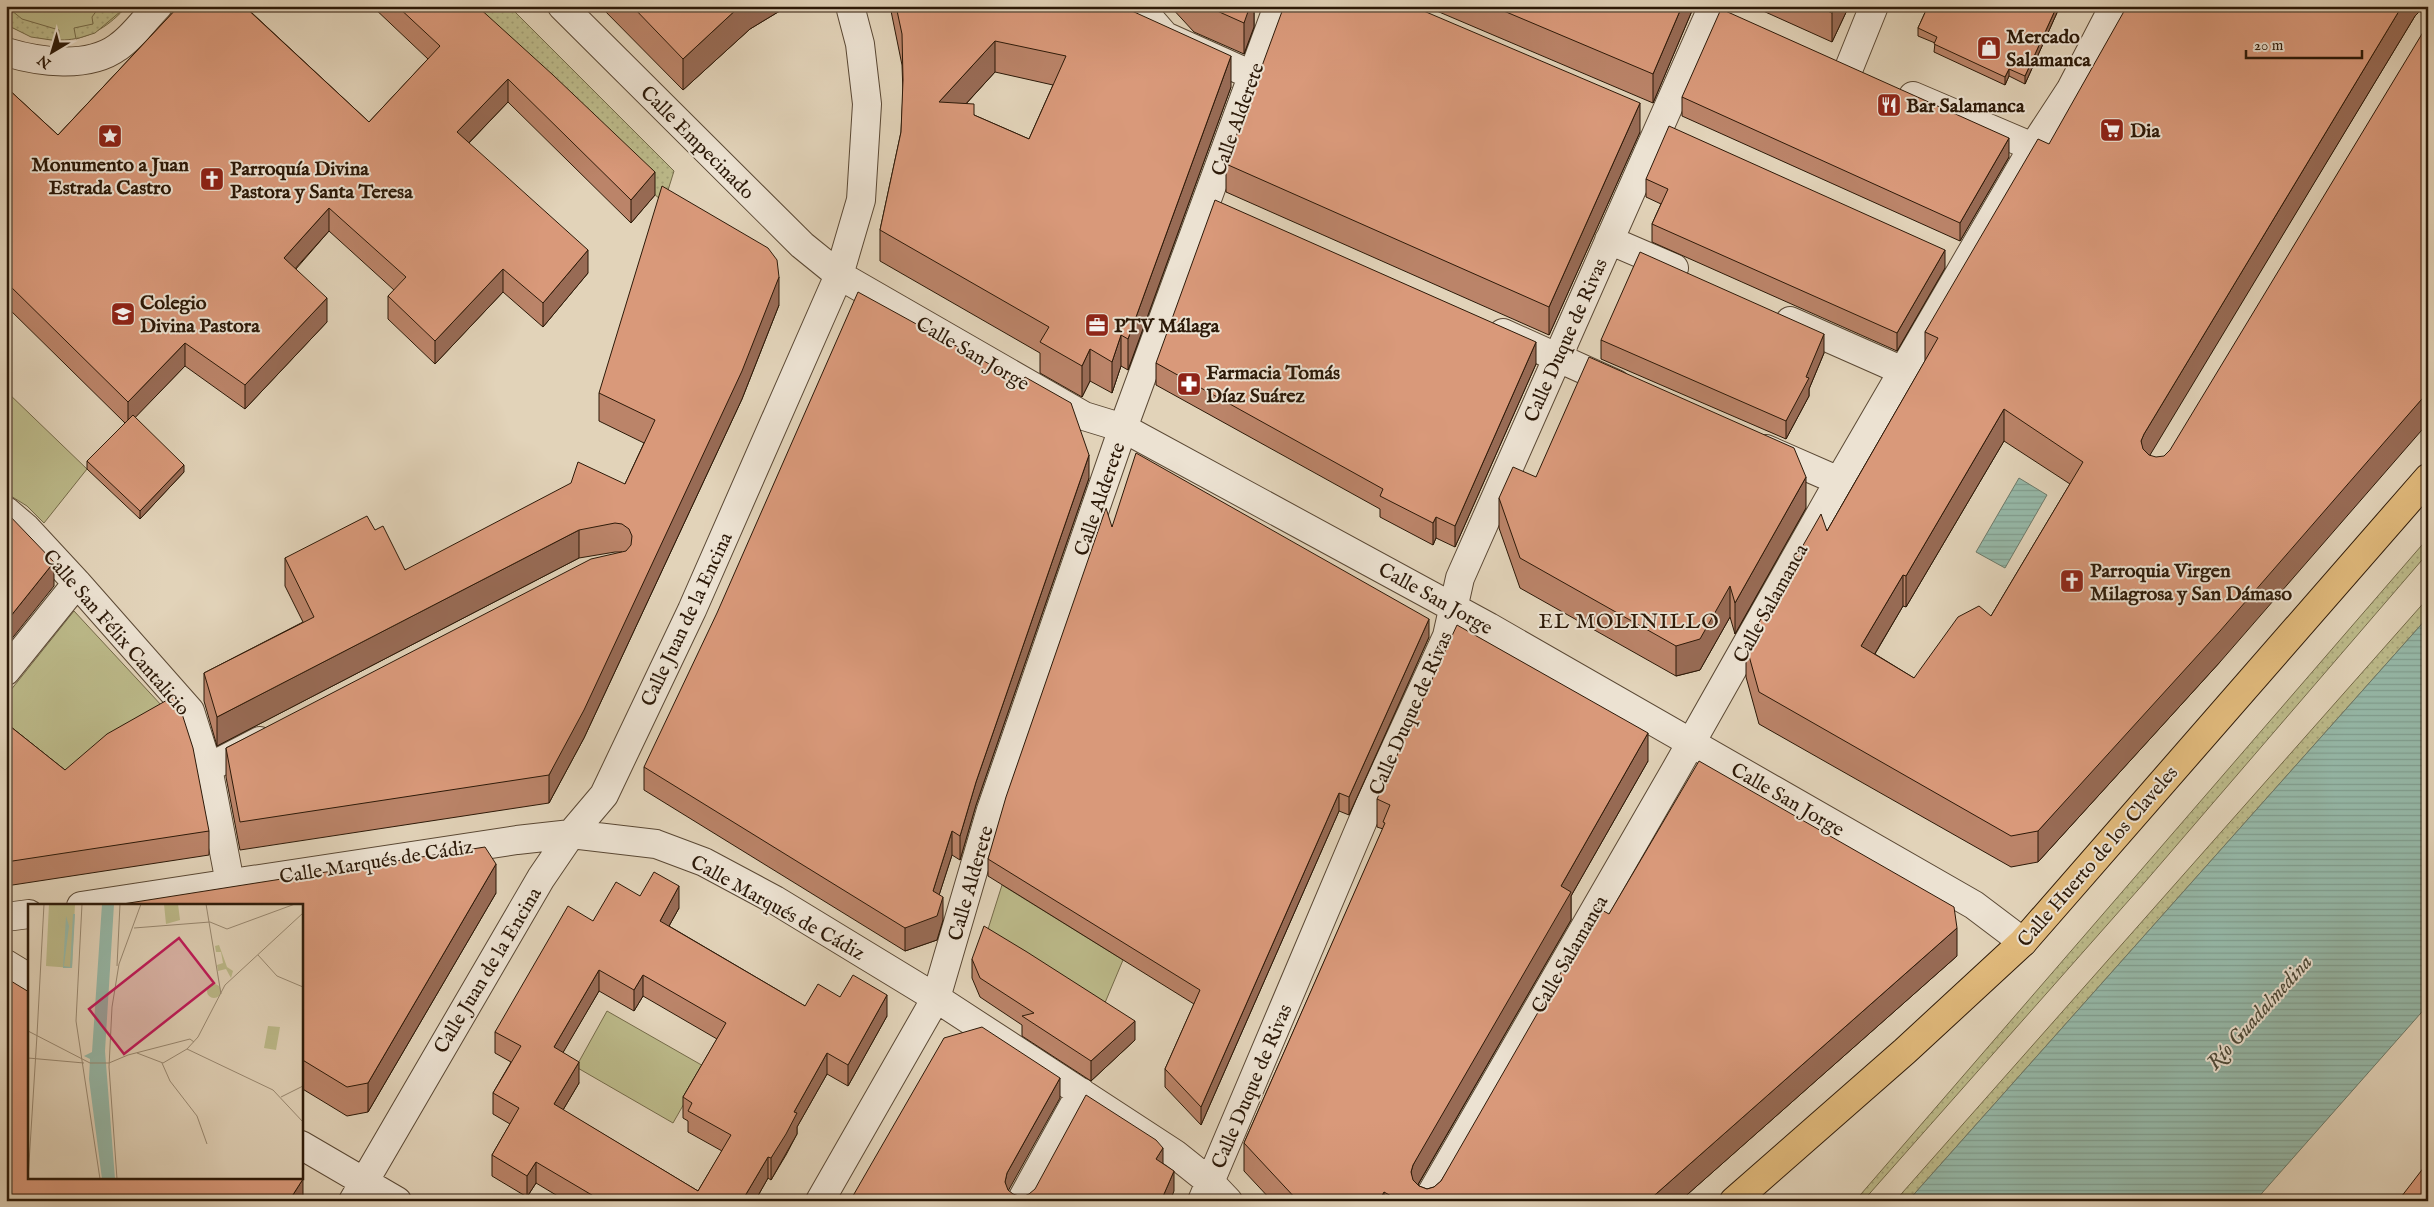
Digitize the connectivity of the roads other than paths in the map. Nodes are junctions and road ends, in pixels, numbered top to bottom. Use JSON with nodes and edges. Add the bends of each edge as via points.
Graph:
{"nodes":[{"id":1,"x":158,"y":6,"type":"edge"},
{"id":2,"x":562,"y":6,"type":"edge"},
{"id":3,"x":850,"y":6,"type":"edge"},
{"id":4,"x":1278,"y":6,"type":"edge"},
{"id":5,"x":1712,"y":6,"type":"edge"},
{"id":6,"x":1874,"y":6,"type":"edge"},
{"id":7,"x":2114,"y":6,"type":"edge"},
{"id":8,"x":1128,"y":11,"type":"edge"},
{"id":9,"x":1740,"y":19,"type":"edge"},
{"id":10,"x":6,"y":52,"type":"edge"},
{"id":11,"x":1254,"y":76,"type":"junction"},
{"id":12,"x":1650,"y":119,"type":"junction"},
{"id":13,"x":1688,"y":136,"type":"edge"},
{"id":14,"x":2033,"y":148,"type":"junction"},
{"id":15,"x":1207,"y":201,"type":"junction"},
{"id":16,"x":1234,"y":213,"type":"edge"},
{"id":17,"x":1609,"y":240,"type":"junction"},
{"id":18,"x":1942,"y":250,"type":"edge"},
{"id":19,"x":1966,"y":261,"type":"junction"},
{"id":20,"x":838,"y":275,"type":"junction"},
{"id":21,"x":1699,"y":280,"type":"edge"},
{"id":22,"x":1770,"y":312,"type":"edge"},
{"id":23,"x":1477,"y":322,"type":"edge"},
{"id":24,"x":1558,"y":358,"type":"junction"},
{"id":25,"x":1903,"y":371,"type":"junction"},
{"id":26,"x":1636,"y":392,"type":"edge"},
{"id":27,"x":1122,"y":428,"type":"junction"},
{"id":28,"x":1743,"y":439,"type":"edge"},
{"id":29,"x":2428,"y":478,"type":"edge"},
{"id":30,"x":1839,"y":481,"type":"junction"},
{"id":31,"x":6,"y":511,"type":"edge"},
{"id":32,"x":77,"y":582,"type":"junction"},
{"id":33,"x":1454,"y":608,"type":"junction"},
{"id":34,"x":6,"y":671,"type":"edge"},
{"id":35,"x":278,"y":732,"type":"edge"},
{"id":36,"x":1691,"y":743,"type":"junction"},
{"id":37,"x":208,"y":768,"type":"junction"},
{"id":38,"x":571,"y":834,"type":"junction"},
{"id":39,"x":230,"y":883,"type":"junction"},
{"id":40,"x":94,"y":904,"type":"edge"},
{"id":41,"x":28,"y":914,"type":"edge"},
{"id":42,"x":6,"y":917,"type":"edge"},
{"id":43,"x":2023,"y":942,"type":"junction"},
{"id":44,"x":6,"y":964,"type":"edge"},
{"id":45,"x":28,"y":977,"type":"edge"},
{"id":46,"x":936,"y":998,"type":"junction"},
{"id":47,"x":1081,"y":1092,"type":"junction"},
{"id":48,"x":302,"y":1146,"type":"edge"},
{"id":49,"x":358,"y":1191,"type":"edge"},
{"id":50,"x":1214,"y":1195,"type":"edge"},
{"id":51,"x":397,"y":1201,"type":"edge"},
{"id":52,"x":820,"y":1201,"type":"edge"},
{"id":53,"x":1021,"y":1201,"type":"edge"},
{"id":54,"x":1427,"y":1201,"type":"edge"},
{"id":55,"x":1734,"y":1201,"type":"edge"}],
"edges":[{"from":1,"to":10,"type":"street","via":[[117,48],[92,58],[35,60]]},
{"from":2,"to":20,"type":"street","name":"Calle Empecinado","via":[[802,245]]},
{"from":3,"to":20,"type":"street","name":"Calle Juan de la Encina","via":[[860,44],[867,104],[861,200]]},
{"from":4,"to":11,"type":"street","name":"Calle Alderete"},
{"from":5,"to":9,"type":"street"},
{"from":5,"to":12,"type":"street","name":"Calle Duque de Rivas"},
{"from":6,"to":14,"type":"street","via":[[1840,64]]},
{"from":7,"to":14,"type":"street","name":"Calle Salamanca","via":[[2071,89]]},
{"from":8,"to":11,"type":"street","via":[[1166,36]]},
{"from":11,"to":15,"type":"street","name":"Calle Alderete"},
{"from":12,"to":13,"type":"street"},
{"from":12,"to":17,"type":"street","name":"Calle Duque de Rivas"},
{"from":14,"to":19,"type":"street","name":"Calle Salamanca"},
{"from":15,"to":16,"type":"street"},
{"from":15,"to":27,"type":"street","name":"Calle Alderete"},
{"from":17,"to":21,"type":"street"},
{"from":17,"to":24,"type":"street","name":"Calle Duque de Rivas"},
{"from":18,"to":19,"type":"street"},
{"from":19,"to":25,"type":"street","name":"Calle Salamanca"},
{"from":20,"to":27,"type":"street","name":"Calle San Jorge","via":[[1084,416]]},
{"from":20,"to":38,"type":"street","name":"Calle Juan de la Encina","via":[[696,601],[617,768],[604,795]]},
{"from":22,"to":25,"type":"street"},
{"from":23,"to":24,"type":"street"},
{"from":24,"to":26,"type":"street"},
{"from":24,"to":33,"type":"street","name":"Calle Duque de Rivas","via":[[1460,578]]},
{"from":25,"to":30,"type":"street","name":"Calle Salamanca"},
{"from":27,"to":33,"type":"street","name":"Calle San Jorge"},
{"from":27,"to":46,"type":"street","name":"Calle Alderete","via":[[992,810]]},
{"from":28,"to":30,"type":"street"},
{"from":29,"to":43,"type":"main road","name":"Calle Huerto de los Claveles"},
{"from":30,"to":36,"type":"street","name":"Calle Salamanca"},
{"from":31,"to":32,"type":"street","name":"Calle San Félix Cantalicio"},
{"from":32,"to":34,"type":"street"},
{"from":32,"to":37,"type":"street","name":"Calle San Félix Cantalicio","via":[[190,711]]},
{"from":33,"to":36,"type":"street","name":"Calle San Jorge"},
{"from":33,"to":50,"type":"street","name":"Calle Duque de Rivas","via":[[1447,636],[1370,804]]},
{"from":35,"to":37,"type":"street"},
{"from":36,"to":43,"type":"street","name":"Calle San Jorge","via":[[1974,905]]},
{"from":36,"to":54,"type":"street","name":"Calle Salamanca"},
{"from":37,"to":39,"type":"street","name":"Calle San Félix Cantalicio"},
{"from":38,"to":39,"type":"street","name":"Calle Marqués de Cádiz"},
{"from":38,"to":46,"type":"street","name":"Calle Marqués de Cádiz","via":[[656,844],[704,862],[775,900]]},
{"from":38,"to":49,"type":"street","name":"Calle Juan de la Encina","via":[[541,878]]},
{"from":39,"to":40,"type":"street","name":"Calle Marqués de Cádiz"},
{"from":41,"to":42,"type":"street"},
{"from":43,"to":55,"type":"main road","name":"Calle Huerto de los Claveles"},
{"from":44,"to":45,"type":"street"},
{"from":46,"to":47,"type":"street","name":"Calle Marqués de Cádiz"},
{"from":46,"to":52,"type":"street","name":"Calle Alderete"},
{"from":47,"to":50,"type":"street","name":"Calle Marqués de Cádiz","via":[[1175,1154]]},
{"from":47,"to":53,"type":"street"},
{"from":48,"to":49,"type":"street"},
{"from":49,"to":51,"type":"street"}]}
